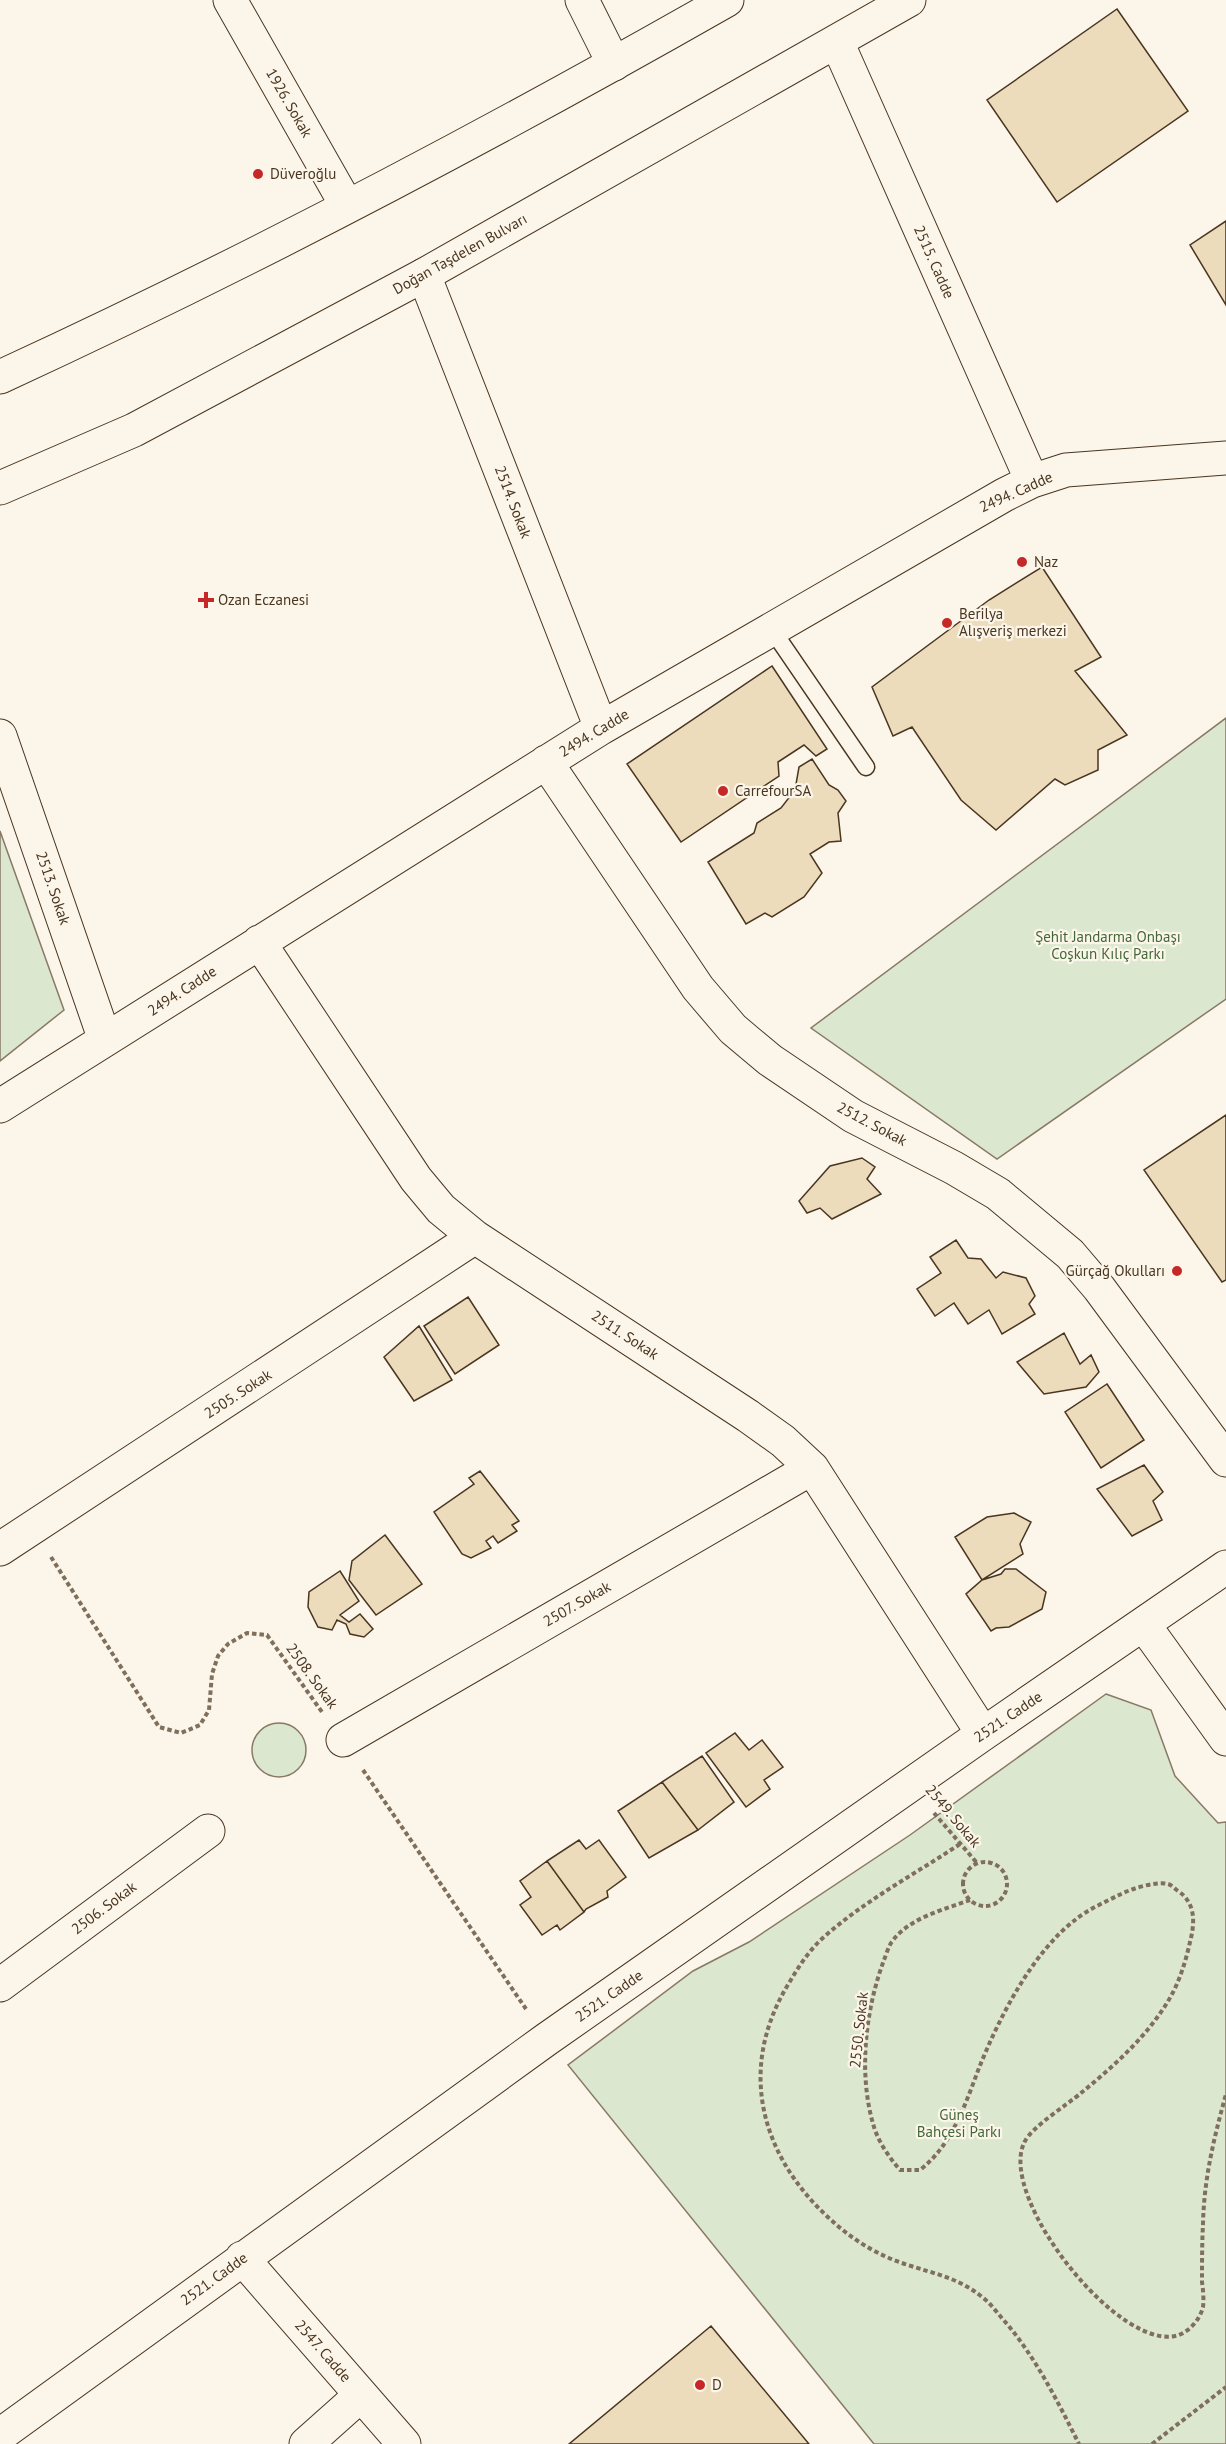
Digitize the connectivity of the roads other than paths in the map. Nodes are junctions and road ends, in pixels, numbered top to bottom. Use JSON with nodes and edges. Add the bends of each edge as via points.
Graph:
{"nodes":[{"id":1,"x":230,"y":0,"type":"edge"},
{"id":2,"x":582,"y":0,"type":"edge"},
{"id":3,"x":727,"y":0,"type":"edge"},
{"id":4,"x":909,"y":0,"type":"edge"},
{"id":5,"x":837,"y":42,"type":"junction"},
{"id":6,"x":614,"y":64,"type":"junction"},
{"id":7,"x":347,"y":207,"type":"junction"},
{"id":8,"x":424,"y":275,"type":"junction"},
{"id":9,"x":0,"y":377,"type":"edge"},
{"id":10,"x":1226,"y":458,"type":"edge"},
{"id":11,"x":1032,"y":482,"type":"junction"},
{"id":12,"x":0,"y":488,"type":"edge"},
{"id":13,"x":771,"y":628,"type":"junction"},
{"id":14,"x":601,"y":728,"type":"junction"},
{"id":15,"x":0,"y":736,"type":"edge"},
{"id":16,"x":546,"y":762,"type":"junction"},
{"id":17,"x":866,"y":767,"type":"dead end"},
{"id":18,"x":259,"y":942,"type":"junction"},
{"id":19,"x":105,"y":1040,"type":"junction"},
{"id":20,"x":0,"y":1106,"type":"edge"},
{"id":21,"x":475,"y":1237,"type":"junction"},
{"id":22,"x":1226,"y":1460,"type":"edge"},
{"id":23,"x":812,"y":1468,"type":"junction"},
{"id":24,"x":0,"y":1549,"type":"edge"},
{"id":25,"x":1226,"y":1567,"type":"edge"},
{"id":26,"x":1144,"y":1624,"type":"junction"},
{"id":27,"x":983,"y":1734,"type":"junction"},
{"id":28,"x":1226,"y":1738,"type":"edge"},
{"id":29,"x":343,"y":1740,"type":"road end"},
{"id":30,"x":208,"y":1831,"type":"dead end"},
{"id":31,"x":0,"y":1985,"type":"edge"},
{"id":32,"x":242,"y":2258,"type":"junction"},
{"id":33,"x":360,"y":2395,"type":"junction"},
{"id":34,"x":0,"y":2435,"type":"edge"},
{"id":35,"x":306,"y":2444,"type":"edge"},
{"id":36,"x":404,"y":2444,"type":"edge"}],
"edges":[{"from":1,"to":7,"type":"street","name":"1926. Sokak"},
{"from":2,"to":6,"type":"street"},
{"from":3,"to":6,"type":"street"},
{"from":4,"to":5,"type":"street","name":"Doğan Taşdelen Bulvarı"},
{"from":5,"to":8,"type":"street","name":"Doğan Taşdelen Bulvarı"},
{"from":5,"to":11,"type":"street","name":"2515. Cadde"},
{"from":6,"to":7,"type":"street"},
{"from":7,"to":9,"type":"street","via":[[124,320]]},
{"from":8,"to":12,"type":"street","name":"Doğan Taşdelen Bulvarı","via":[[134,430]]},
{"from":8,"to":14,"type":"street","name":"2514. Sokak"},
{"from":10,"to":11,"type":"street","name":"2494. Cadde","via":[[1066,470]]},
{"from":11,"to":13,"type":"street","name":"2494. Cadde","via":[[975,510]]},
{"from":13,"to":14,"type":"street","name":"2494. Cadde"},
{"from":13,"to":17,"type":"lane"},
{"from":14,"to":16,"type":"street","name":"2494. Cadde"},
{"from":15,"to":19,"type":"street","name":"2513. Sokak"},
{"from":16,"to":18,"type":"street","name":"2494. Cadde"},
{"from":16,"to":22,"type":"street","name":"2512. Sokak","via":[[698,988],[733,1029],[779,1067],[853,1116],[998,1194],[1070,1254]]},
{"from":18,"to":19,"type":"street","name":"2494. Cadde"},
{"from":18,"to":21,"type":"street","name":"2511. Sokak","via":[[416,1179],[441,1209]]},
{"from":19,"to":20,"type":"street","name":"2494. Cadde"},
{"from":21,"to":23,"type":"street","name":"2511. Sokak","via":[[748,1416]]},
{"from":21,"to":24,"type":"street","name":"2505. Sokak"},
{"from":23,"to":27,"type":"street","name":"2511. Sokak"},
{"from":23,"to":29,"type":"street","name":"2507. Sokak"},
{"from":25,"to":26,"type":"street","name":"2521. Cadde"},
{"from":26,"to":27,"type":"street","name":"2521. Cadde"},
{"from":26,"to":28,"type":"street"},
{"from":27,"to":32,"type":"street","name":"2521. Cadde"},
{"from":30,"to":31,"type":"street","name":"2506. Sokak"},
{"from":32,"to":33,"type":"street","name":"2547. Cadde"},
{"from":32,"to":34,"type":"street","name":"2521. Cadde"},
{"from":33,"to":35,"type":"street"},
{"from":33,"to":36,"type":"street","name":"2547. Cadde"}]}
